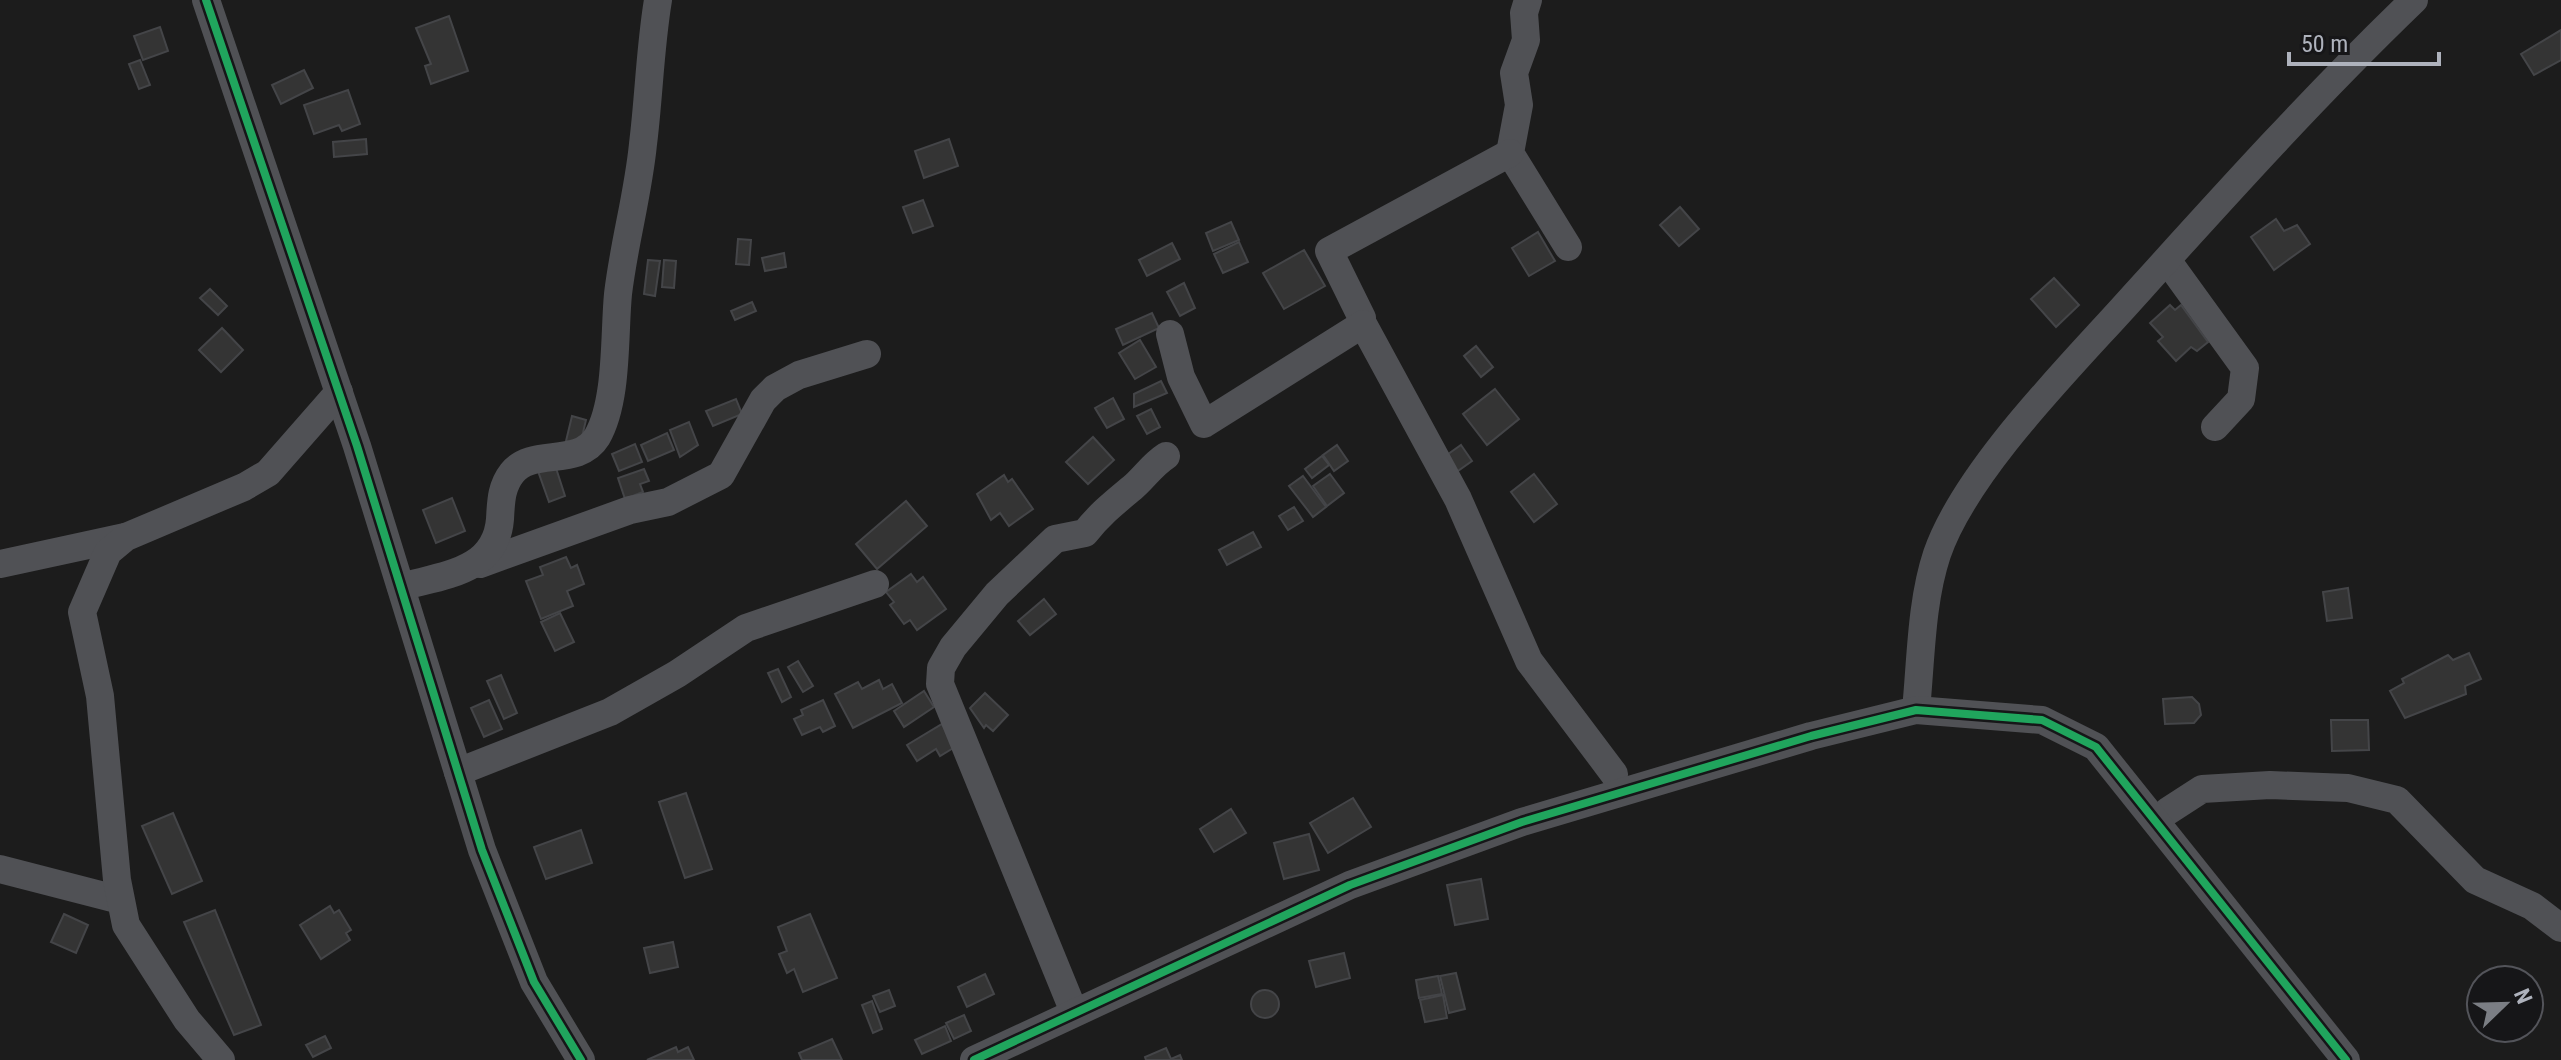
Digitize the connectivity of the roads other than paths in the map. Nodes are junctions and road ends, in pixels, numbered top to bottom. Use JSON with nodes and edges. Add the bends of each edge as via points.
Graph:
{"nodes":[{"id":1,"x":206,"y":0,"type":"edge"},
{"id":2,"x":658,"y":0,"type":"edge"},
{"id":3,"x":1528,"y":0,"type":"edge"},
{"id":4,"x":2414,"y":0,"type":"edge"},
{"id":5,"x":2172,"y":267,"type":"dead end"},
{"id":6,"x":1362,"y":318,"type":"dead end"},
{"id":7,"x":1170,"y":334,"type":"dead end"},
{"id":8,"x":867,"y":354,"type":"dead end"},
{"id":9,"x":339,"y":392,"type":"junction"},
{"id":10,"x":2215,"y":427,"type":"dead end"},
{"id":11,"x":1166,"y":456,"type":"dead end"},
{"id":12,"x":126,"y":537,"type":"junction"},
{"id":13,"x":0,"y":564,"type":"edge"},
{"id":14,"x":479,"y":564,"type":"junction"},
{"id":15,"x":875,"y":584,"type":"dead end"},
{"id":16,"x":401,"y":587,"type":"junction"},
{"id":17,"x":1916,"y":710,"type":"junction"},
{"id":18,"x":458,"y":772,"type":"junction"},
{"id":19,"x":1614,"y":774,"type":"dead end"},
{"id":20,"x":2168,"y":811,"type":"dead end"},
{"id":21,"x":0,"y":869,"type":"edge"},
{"id":22,"x":120,"y":900,"type":"junction"},
{"id":23,"x":2561,"y":928,"type":"edge"},
{"id":24,"x":1074,"y":1012,"type":"junction"},
{"id":25,"x":221,"y":1060,"type":"edge"},
{"id":26,"x":581,"y":1060,"type":"edge"},
{"id":27,"x":974,"y":1060,"type":"edge"},
{"id":28,"x":2346,"y":1060,"type":"edge"}],
"edges":[{"from":1,"to":9,"type":"street"},
{"from":2,"to":14,"type":"street","via":[[643,145],[602,425],[595,440],[567,457],[517,466],[505,482],[499,537]]},
{"from":3,"to":6,"type":"street","via":[[1526,40],[1514,73],[1519,105],[1510,153],[1329,251]]},
{"from":4,"to":17,"type":"street","via":[[2197,226],[1986,470],[1938,552],[1928,589]]},
{"from":5,"to":10,"type":"street","via":[[2245,368],[2241,399]]},
{"from":7,"to":19,"type":"street","via":[[1181,377],[1204,424],[1363,324],[1458,499],[1529,661]]},
{"from":8,"to":14,"type":"street","via":[[775,388],[721,475],[668,502],[630,510]]},
{"from":9,"to":12,"type":"street","via":[[268,473]]},
{"from":9,"to":16,"type":"street"},
{"from":11,"to":24,"type":"street","via":[[1104,508],[1085,533],[1055,539],[1026,565],[966,631],[941,668],[940,684]]},
{"from":12,"to":13,"type":"street"},
{"from":12,"to":22,"type":"street","via":[[108,552],[82,612],[100,696]]},
{"from":14,"to":16,"type":"street"},
{"from":15,"to":18,"type":"street","via":[[746,628],[610,712]]},
{"from":16,"to":18,"type":"street"},
{"from":17,"to":24,"type":"street","via":[[1811,736],[1456,845],[1350,885]]},
{"from":17,"to":28,"type":"street","via":[[2042,720],[2096,747]]},
{"from":18,"to":26,"type":"street","via":[[534,982]]},
{"from":20,"to":23,"type":"street","via":[[2202,789],[2243,787],[2348,788],[2397,800],[2475,880],[2532,906]]},
{"from":21,"to":22,"type":"street"},
{"from":22,"to":25,"type":"street","via":[[126,925],[161,982]]},
{"from":24,"to":27,"type":"street"}]}
